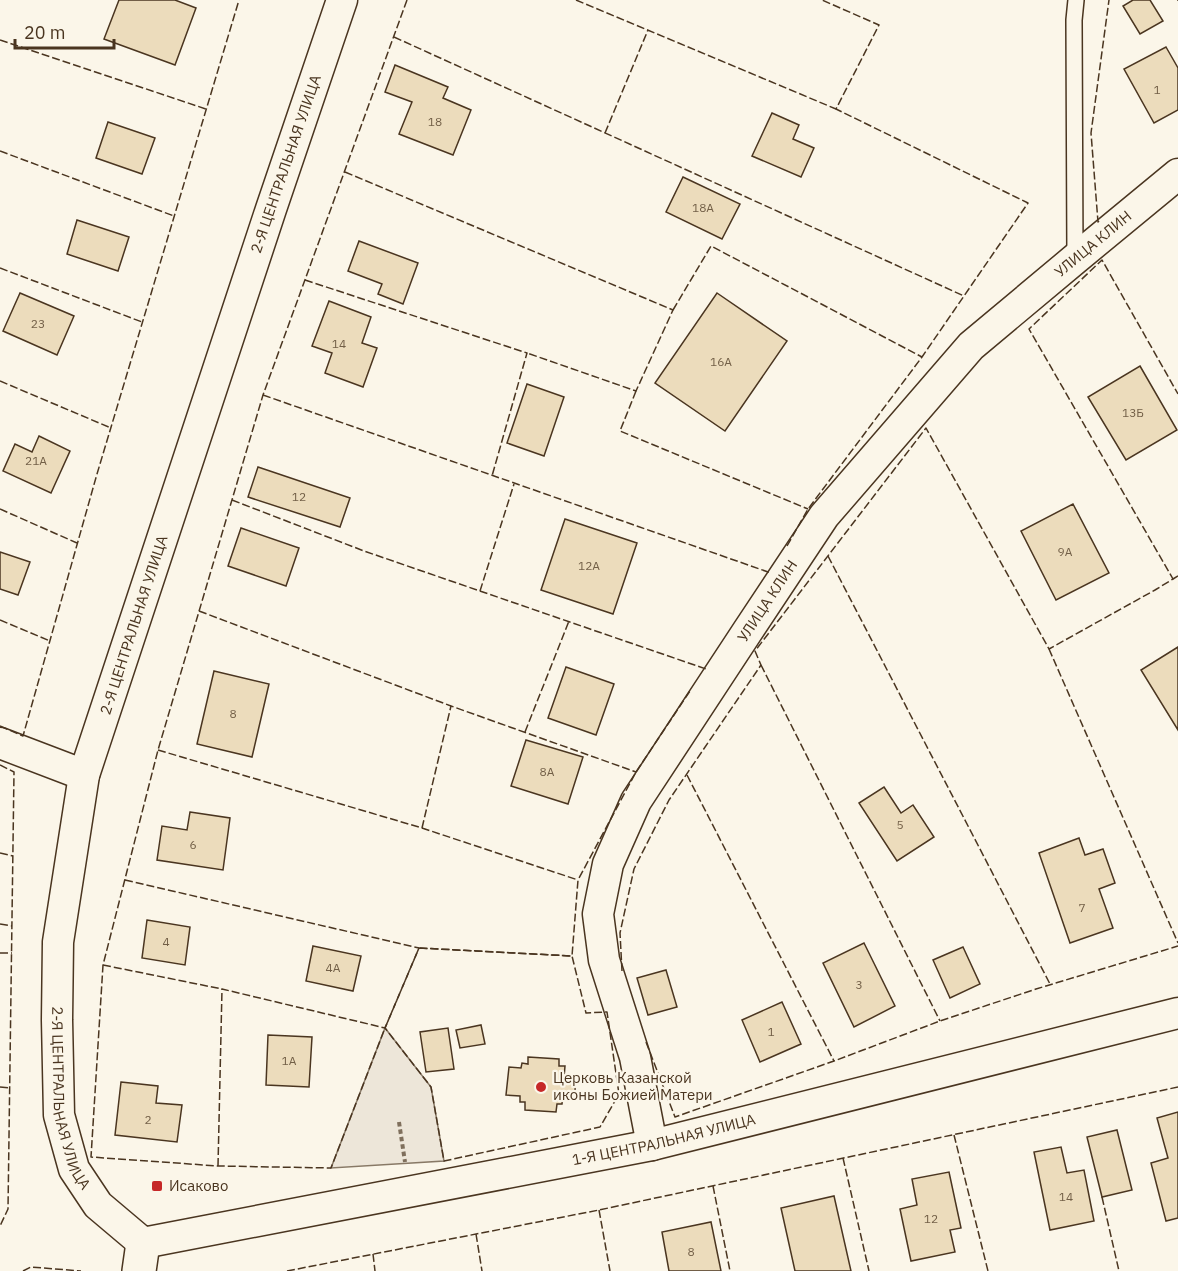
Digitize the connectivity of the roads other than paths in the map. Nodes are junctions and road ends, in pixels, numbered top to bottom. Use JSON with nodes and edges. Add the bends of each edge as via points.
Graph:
{"nodes":[{"id":1,"x":342,"y":0,"type":"edge"},
{"id":2,"x":1076,"y":0,"type":"edge"},
{"id":3,"x":1178,"y":174,"type":"edge"},
{"id":4,"x":1075,"y":259,"type":"junction"},
{"id":5,"x":0,"y":742,"type":"edge"},
{"id":6,"x":84,"y":775,"type":"junction"},
{"id":7,"x":1178,"y":1013,"type":"edge"},
{"id":8,"x":652,"y":1145,"type":"junction"},
{"id":9,"x":141,"y":1257,"type":"edge"}],
"edges":[{"from":1,"to":6,"type":"street","name":"2-Я ЦЕНТРАЛЬНАЯ УЛИЦА"},
{"from":2,"to":4,"type":"lane"},
{"from":3,"to":4,"type":"street","name":"УЛИЦА КЛИН"},
{"from":4,"to":8,"type":"street","name":"УЛИЦА КЛИН","via":[[971,346],[824,516],[636,801],[608,864],[598,914],[604,960],[635,1057]]},
{"from":5,"to":6,"type":"street"},
{"from":6,"to":9,"type":"street","name":"2-Я ЦЕНТРАЛЬНАЯ УЛИЦА","via":[[58,942],[59,1115],[74,1169]]},
{"from":7,"to":8,"type":"street","name":"1-Я ЦЕНТРАЛЬНАЯ УЛИЦА"},
{"from":8,"to":9,"type":"street","name":"1-Я ЦЕНТРАЛЬНАЯ УЛИЦА","via":[[410,1192]]}]}
